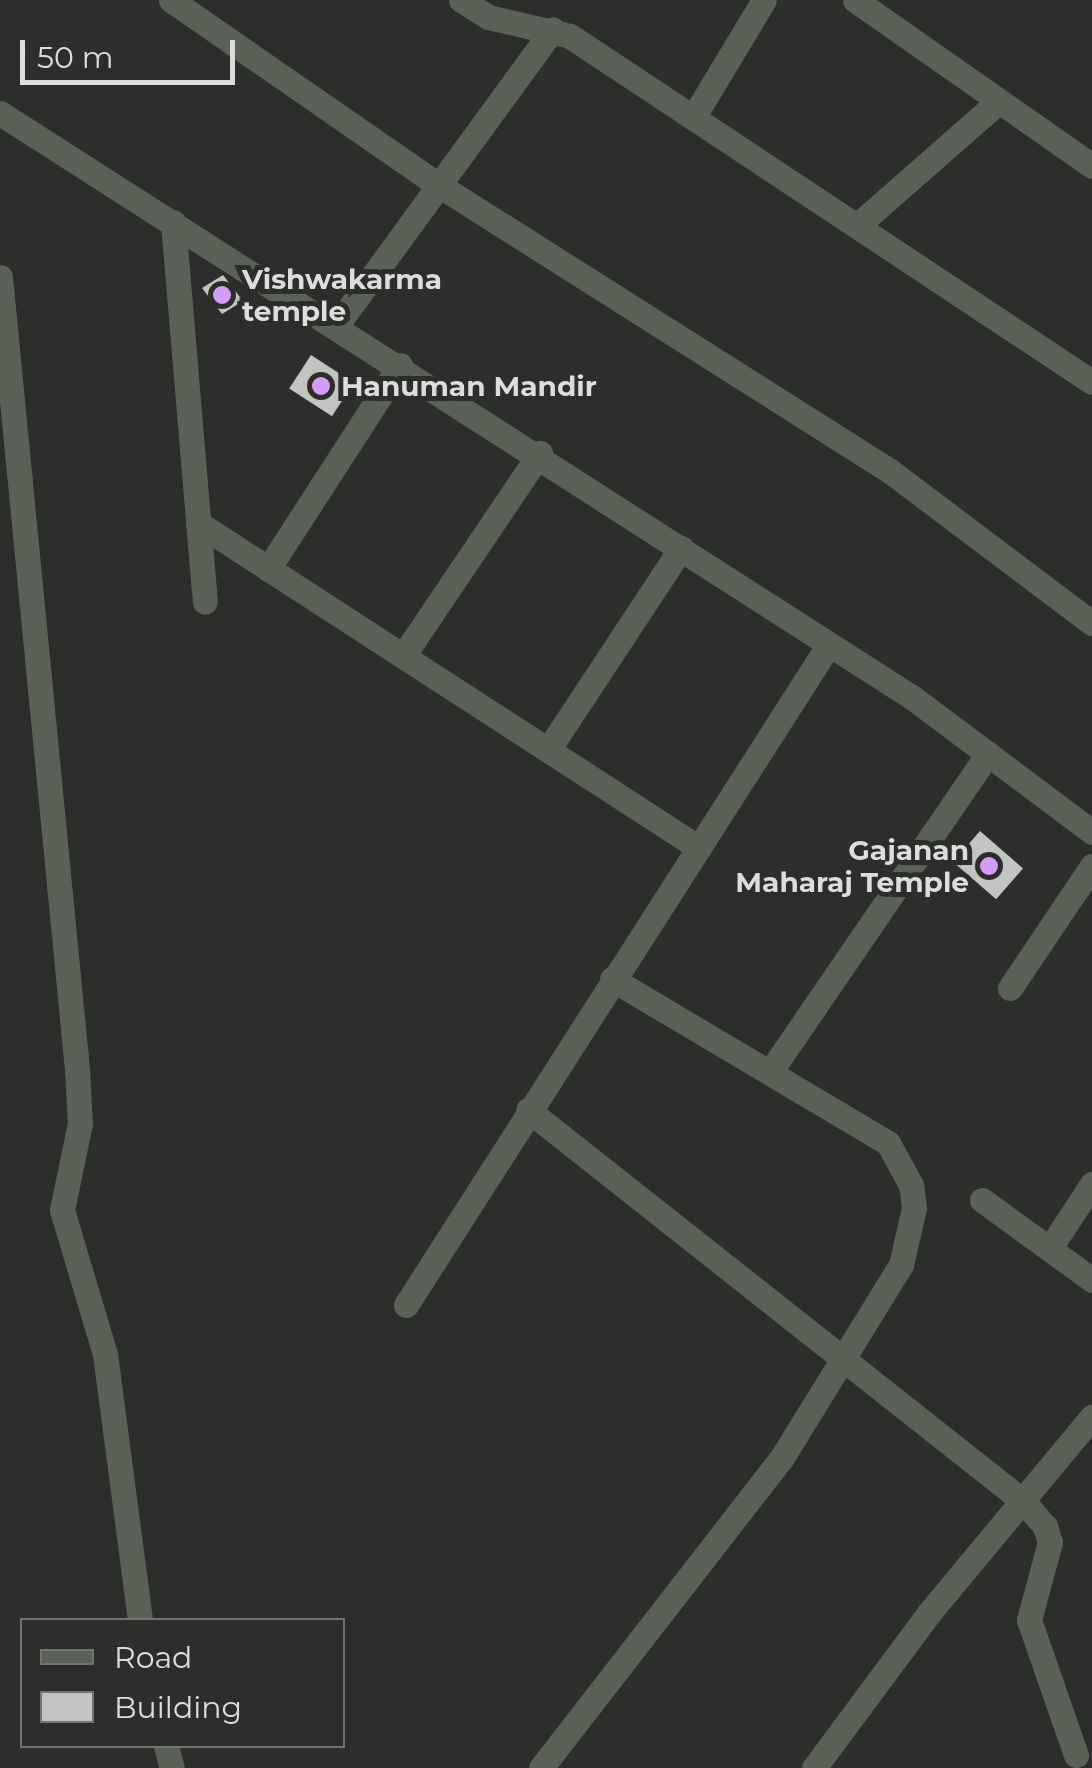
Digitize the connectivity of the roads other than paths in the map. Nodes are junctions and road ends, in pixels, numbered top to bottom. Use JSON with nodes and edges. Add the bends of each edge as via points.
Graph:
{"nodes":[{"id":1,"x":170,"y":0,"type":"edge"},
{"id":2,"x":461,"y":0,"type":"edge"},
{"id":3,"x":764,"y":0,"type":"edge"},
{"id":4,"x":856,"y":0,"type":"edge"},
{"id":5,"x":553,"y":29,"type":"junction"},
{"id":6,"x":1000,"y":101,"type":"junction"},
{"id":7,"x":0,"y":113,"type":"edge"},
{"id":8,"x":694,"y":116,"type":"junction"},
{"id":9,"x":1092,"y":166,"type":"edge"},
{"id":10,"x":437,"y":184,"type":"junction"},
{"id":11,"x":173,"y":222,"type":"junction"},
{"id":12,"x":859,"y":224,"type":"junction"},
{"id":13,"x":0,"y":278,"type":"edge"},
{"id":14,"x":337,"y":326,"type":"junction"},
{"id":15,"x":400,"y":365,"type":"junction"},
{"id":16,"x":1092,"y":382,"type":"edge"},
{"id":17,"x":540,"y":453,"type":"junction"},
{"id":18,"x":198,"y":523,"type":"junction"},
{"id":19,"x":680,"y":548,"type":"junction"},
{"id":20,"x":268,"y":568,"type":"junction"},
{"id":21,"x":205,"y":602,"type":"dead end"},
{"id":22,"x":1092,"y":624,"type":"edge"},
{"id":23,"x":828,"y":646,"type":"junction"},
{"id":24,"x":403,"y":656,"type":"junction"},
{"id":25,"x":548,"y":750,"type":"junction"},
{"id":26,"x":988,"y":754,"type":"junction"},
{"id":27,"x":1092,"y":832,"type":"edge"},
{"id":28,"x":699,"y":848,"type":"junction"},
{"id":29,"x":1092,"y":866,"type":"edge"},
{"id":30,"x":612,"y":979,"type":"junction"},
{"id":31,"x":1010,"y":988,"type":"dead end"},
{"id":32,"x":770,"y":1072,"type":"junction"},
{"id":33,"x":528,"y":1110,"type":"junction"},
{"id":34,"x":1092,"y":1184,"type":"edge"},
{"id":35,"x":982,"y":1200,"type":"dead end"},
{"id":36,"x":1050,"y":1248,"type":"junction"},
{"id":37,"x":1092,"y":1280,"type":"edge"},
{"id":38,"x":406,"y":1305,"type":"dead end"},
{"id":39,"x":844,"y":1366,"type":"junction"},
{"id":40,"x":1092,"y":1417,"type":"edge"},
{"id":41,"x":1023,"y":1502,"type":"junction"},
{"id":42,"x":140,"y":1618,"type":"edge"},
{"id":43,"x":1092,"y":1733,"type":"edge"},
{"id":44,"x":1071,"y":1761,"type":"edge"},
{"id":45,"x":542,"y":1768,"type":"edge"},
{"id":46,"x":814,"y":1768,"type":"edge"}],
"edges":[{"from":1,"to":10,"type":"street"},
{"from":2,"to":5,"type":"street","via":[[488,17]]},
{"from":3,"to":8,"type":"street"},
{"from":4,"to":6,"type":"street"},
{"from":5,"to":8,"type":"street"},
{"from":5,"to":10,"type":"street"},
{"from":6,"to":9,"type":"street"},
{"from":6,"to":12,"type":"street"},
{"from":7,"to":11,"type":"street"},
{"from":8,"to":12,"type":"street"},
{"from":10,"to":14,"type":"street"},
{"from":10,"to":22,"type":"street","via":[[890,471]]},
{"from":11,"to":14,"type":"street"},
{"from":11,"to":18,"type":"street"},
{"from":12,"to":16,"type":"street"},
{"from":13,"to":42,"type":"street","via":[[78,1070],[80,1124],[62,1210],[105,1354]]},
{"from":14,"to":15,"type":"street"},
{"from":15,"to":17,"type":"street"},
{"from":15,"to":20,"type":"street"},
{"from":17,"to":19,"type":"street"},
{"from":17,"to":24,"type":"street"},
{"from":18,"to":20,"type":"street"},
{"from":18,"to":21,"type":"street"},
{"from":19,"to":23,"type":"street"},
{"from":19,"to":25,"type":"street"},
{"from":20,"to":24,"type":"street"},
{"from":23,"to":26,"type":"street"},
{"from":23,"to":28,"type":"street"},
{"from":24,"to":25,"type":"street"},
{"from":25,"to":28,"type":"street"},
{"from":26,"to":27,"type":"street"},
{"from":26,"to":32,"type":"street"},
{"from":28,"to":30,"type":"street"},
{"from":29,"to":31,"type":"street"},
{"from":30,"to":32,"type":"street"},
{"from":30,"to":33,"type":"street"},
{"from":32,"to":39,"type":"street","via":[[888,1143],[911,1185],[914,1208],[901,1265]]},
{"from":33,"to":38,"type":"street"},
{"from":33,"to":39,"type":"street"},
{"from":34,"to":36,"type":"street"},
{"from":35,"to":36,"type":"street"},
{"from":36,"to":37,"type":"street"},
{"from":39,"to":41,"type":"street"},
{"from":39,"to":45,"type":"street","via":[[696,1574]]},
{"from":40,"to":41,"type":"street"},
{"from":41,"to":44,"type":"street","via":[[1049,1532],[1029,1620]]},
{"from":41,"to":46,"type":"street","via":[[929,1613]]},
{"from":43,"to":44,"type":"street"}]}
